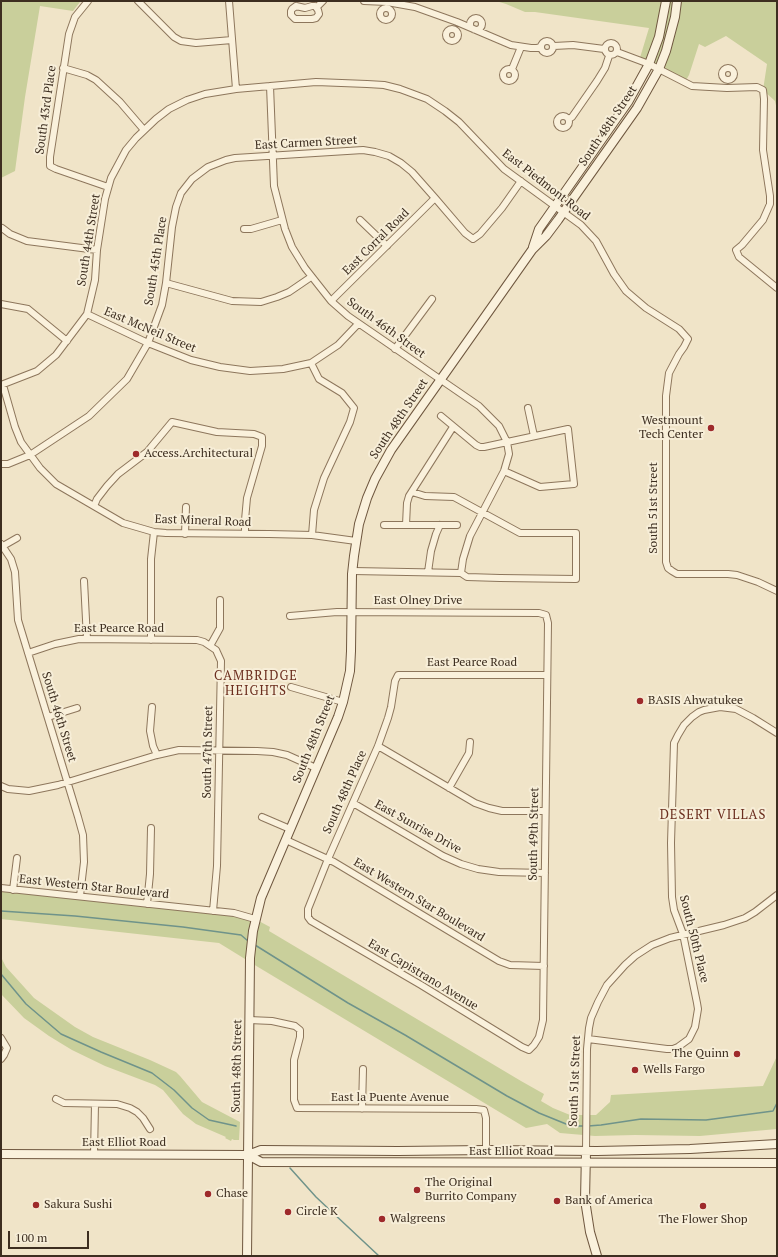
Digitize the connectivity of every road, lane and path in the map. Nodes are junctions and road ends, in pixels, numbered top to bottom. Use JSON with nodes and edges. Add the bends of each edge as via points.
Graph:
{"nodes":[{"id":1,"x":88,"y":1,"type":"edge"},
{"id":2,"x":138,"y":1,"type":"edge"},
{"id":3,"x":229,"y":1,"type":"edge"},
{"id":4,"x":323,"y":1,"type":"edge"},
{"id":5,"x":364,"y":1,"type":"edge"},
{"id":6,"x":666,"y":1,"type":"edge"},
{"id":7,"x":678,"y":1,"type":"edge"},
{"id":8,"x":387,"y":5,"type":"edge"},
{"id":9,"x":317,"y":7,"type":"dead end"},
{"id":10,"x":457,"y":22,"type":"junction"},
{"id":11,"x":455,"y":29,"type":"dead end"},
{"id":12,"x":232,"y":40,"type":"junction"},
{"id":13,"x":554,"y":46,"type":"junction"},
{"id":14,"x":521,"y":47,"type":"junction"},
{"id":15,"x":541,"y":47,"type":"junction"},
{"id":16,"x":604,"y":49,"type":"junction"},
{"id":17,"x":617,"y":52,"type":"junction"},
{"id":18,"x":609,"y":56,"type":"junction"},
{"id":19,"x":649,"y":64,"type":"junction"},
{"id":20,"x":63,"y":68,"type":"junction"},
{"id":21,"x":512,"y":69,"type":"dead end"},
{"id":22,"x":659,"y":69,"type":"junction"},
{"id":23,"x":727,"y":80,"type":"dead end"},
{"id":24,"x":270,"y":86,"type":"junction"},
{"id":25,"x":727,"y":88,"type":"junction"},
{"id":26,"x":236,"y":89,"type":"junction"},
{"id":27,"x":569,"y":119,"type":"dead end"},
{"id":28,"x":144,"y":130,"type":"junction"},
{"id":29,"x":272,"y":156,"type":"junction"},
{"id":30,"x":520,"y":181,"type":"junction"},
{"id":31,"x":108,"y":187,"type":"junction"},
{"id":32,"x":435,"y":198,"type":"junction"},
{"id":33,"x":556,"y":206,"type":"junction"},
{"id":34,"x":176,"y":207,"type":"joint"},
{"id":35,"x":564,"y":212,"type":"junction"},
{"id":36,"x":282,"y":220,"type":"junction"},
{"id":37,"x":360,"y":220,"type":"dead end"},
{"id":38,"x":2,"y":228,"type":"edge"},
{"id":39,"x":244,"y":229,"type":"dead end"},
{"id":40,"x":387,"y":246,"type":"junction"},
{"id":41,"x":97,"y":250,"type":"junction"},
{"id":42,"x":532,"y":250,"type":"junction"},
{"id":43,"x":311,"y":277,"type":"junction"},
{"id":44,"x":166,"y":283,"type":"junction"},
{"id":45,"x":777,"y":288,"type":"edge"},
{"id":46,"x":432,"y":299,"type":"dead end"},
{"id":47,"x":331,"y":301,"type":"junction"},
{"id":48,"x":1,"y":304,"type":"edge"},
{"id":49,"x":86,"y":314,"type":"junction"},
{"id":50,"x":358,"y":324,"type":"junction"},
{"id":51,"x":688,"y":339,"type":"joint"},
{"id":52,"x":67,"y":341,"type":"junction"},
{"id":53,"x":148,"y":343,"type":"junction"},
{"id":54,"x":395,"y":349,"type":"junction"},
{"id":55,"x":312,"y":363,"type":"junction"},
{"id":56,"x":440,"y":380,"type":"junction"},
{"id":57,"x":2,"y":385,"type":"edge"},
{"id":58,"x":528,"y":408,"type":"dead end"},
{"id":59,"x":441,"y":416,"type":"dead end"},
{"id":60,"x":453,"y":427,"type":"junction"},
{"id":61,"x":534,"y":436,"type":"junction"},
{"id":62,"x":507,"y":442,"type":"junction"},
{"id":63,"x":30,"y":455,"type":"junction"},
{"id":64,"x":1,"y":464,"type":"edge"},
{"id":65,"x":504,"y":471,"type":"junction"},
{"id":66,"x":412,"y":492,"type":"junction"},
{"id":67,"x":94,"y":506,"type":"junction"},
{"id":68,"x":186,"y":507,"type":"dead end"},
{"id":69,"x":482,"y":512,"type":"junction"},
{"id":70,"x":384,"y":525,"type":"dead end"},
{"id":71,"x":406,"y":525,"type":"junction"},
{"id":72,"x":440,"y":525,"type":"junction"},
{"id":73,"x":457,"y":525,"type":"dead end"},
{"id":74,"x":154,"y":532,"type":"junction"},
{"id":75,"x":245,"y":533,"type":"junction"},
{"id":76,"x":185,"y":534,"type":"junction"},
{"id":77,"x":312,"y":535,"type":"junction"},
{"id":78,"x":17,"y":538,"type":"dead end"},
{"id":79,"x":356,"y":541,"type":"junction"},
{"id":80,"x":2,"y":545,"type":"edge"},
{"id":81,"x":353,"y":571,"type":"junction"},
{"id":82,"x":428,"y":572,"type":"junction"},
{"id":83,"x":461,"y":573,"type":"junction"},
{"id":84,"x":84,"y":581,"type":"dead end"},
{"id":85,"x":777,"y":591,"type":"edge"},
{"id":86,"x":220,"y":600,"type":"dead end"},
{"id":87,"x":352,"y":612,"type":"junction"},
{"id":88,"x":546,"y":615,"type":"joint"},
{"id":89,"x":290,"y":616,"type":"dead end"},
{"id":90,"x":87,"y":639,"type":"junction"},
{"id":91,"x":151,"y":640,"type":"junction"},
{"id":92,"x":210,"y":646,"type":"junction"},
{"id":93,"x":28,"y":653,"type":"junction"},
{"id":94,"x":398,"y":675,"type":"joint"},
{"id":95,"x":547,"y":675,"type":"junction"},
{"id":96,"x":291,"y":687,"type":"dead end"},
{"id":97,"x":343,"y":702,"type":"junction"},
{"id":98,"x":152,"y":707,"type":"dead end"},
{"id":99,"x":77,"y":708,"type":"dead end"},
{"id":100,"x":48,"y":717,"type":"junction"},
{"id":101,"x":777,"y":733,"type":"edge"},
{"id":102,"x":470,"y":742,"type":"dead end"},
{"id":103,"x":378,"y":746,"type":"junction"},
{"id":104,"x":219,"y":751,"type":"junction"},
{"id":105,"x":157,"y":755,"type":"junction"},
{"id":106,"x":316,"y":768,"type":"junction"},
{"id":107,"x":67,"y":782,"type":"junction"},
{"id":108,"x":1,"y":786,"type":"edge"},
{"id":109,"x":449,"y":788,"type":"junction"},
{"id":110,"x":353,"y":803,"type":"junction"},
{"id":111,"x":545,"y":811,"type":"junction"},
{"id":112,"x":262,"y":817,"type":"dead end"},
{"id":113,"x":151,"y":828,"type":"dead end"},
{"id":114,"x":290,"y":829,"type":"junction"},
{"id":115,"x":286,"y":840,"type":"junction"},
{"id":116,"x":17,"y":858,"type":"dead end"},
{"id":117,"x":328,"y":860,"type":"junction"},
{"id":118,"x":545,"y":873,"type":"junction"},
{"id":119,"x":1,"y":888,"type":"edge"},
{"id":120,"x":13,"y":890,"type":"junction"},
{"id":121,"x":777,"y":895,"type":"edge"},
{"id":122,"x":80,"y":896,"type":"junction"},
{"id":123,"x":147,"y":904,"type":"junction"},
{"id":124,"x":213,"y":911,"type":"junction"},
{"id":125,"x":308,"y":917,"type":"joint"},
{"id":126,"x":255,"y":919,"type":"junction"},
{"id":127,"x":683,"y":934,"type":"junction"},
{"id":128,"x":544,"y":966,"type":"junction"},
{"id":129,"x":249,"y":1020,"type":"junction"},
{"id":130,"x":1,"y":1038,"type":"edge"},
{"id":131,"x":588,"y":1039,"type":"junction"},
{"id":132,"x":529,"y":1050,"type":"joint"},
{"id":133,"x":1,"y":1059,"type":"edge"},
{"id":134,"x":363,"y":1069,"type":"dead end"},
{"id":135,"x":56,"y":1099,"type":"dead end"},
{"id":136,"x":95,"y":1104,"type":"junction"},
{"id":137,"x":362,"y":1109,"type":"junction"},
{"id":138,"x":150,"y":1129,"type":"dead end"},
{"id":139,"x":777,"y":1144,"type":"edge"},
{"id":140,"x":486,"y":1150,"type":"junction"},
{"id":141,"x":398,"y":1151,"type":"junction"},
{"id":142,"x":586,"y":1151,"type":"junction"},
{"id":143,"x":1,"y":1154,"type":"edge"},
{"id":144,"x":94,"y":1155,"type":"junction"},
{"id":145,"x":248,"y":1155,"type":"junction"},
{"id":146,"x":398,"y":1163,"type":"junction"},
{"id":147,"x":777,"y":1163,"type":"edge"},
{"id":148,"x":585,"y":1164,"type":"junction"},
{"id":149,"x":246,"y":1256,"type":"edge"},
{"id":150,"x":597,"y":1256,"type":"edge"}],
"edges":[{"from":1,"to":20,"type":"street","name":"South 43rd Place","via":[[75,17]]},
{"from":2,"to":12,"type":"street","via":[[174,37],[181,40],[196,43]]},
{"from":3,"to":12,"type":"street"},
{"from":4,"to":9,"type":"street"},
{"from":5,"to":8,"type":"street"},
{"from":6,"to":19,"type":"main road","name":"South 48th Street","via":[[659,37]]},
{"from":7,"to":22,"type":"main road","name":"South 48th Street","via":[[670,38]]},
{"from":8,"to":10,"type":"street","via":[[415,7]]},
{"from":10,"to":11,"type":"street"},
{"from":10,"to":14,"type":"street"},
{"from":12,"to":26,"type":"street"},
{"from":13,"to":15,"type":"street","via":[[548,40],[544,41]]},
{"from":13,"to":15,"type":"street","via":[[552,52],[548,53],[542,51]]},
{"from":13,"to":16,"type":"street","via":[[573,45]]},
{"from":14,"to":15,"type":"street"},
{"from":14,"to":21,"type":"street"},
{"from":16,"to":17,"type":"street","via":[[612,43],[616,46]]},
{"from":16,"to":18,"type":"street"},
{"from":17,"to":18,"type":"street"},
{"from":17,"to":19,"type":"street"},
{"from":18,"to":27,"type":"street","via":[[597,81]]},
{"from":19,"to":22,"type":"street"},
{"from":19,"to":33,"type":"main road","name":"South 48th Street","via":[[628,102]]},
{"from":20,"to":28,"type":"street","via":[[96,80],[120,102]]},
{"from":20,"to":31,"type":"street","name":"South 43rd Place","via":[[50,166]]},
{"from":22,"to":25,"type":"street","via":[[692,86]]},
{"from":22,"to":35,"type":"main road","name":"South 48th Street","via":[[637,108]]},
{"from":23,"to":25,"type":"street"},
{"from":24,"to":26,"type":"street","name":"South 44th Street"},
{"from":24,"to":29,"type":"street","name":"South 46th Street"},
{"from":24,"to":30,"type":"street","name":"East Piedmont Road","via":[[316,82],[367,84],[384,85],[414,94],[427,99],[459,122],[504,169]]},
{"from":25,"to":45,"type":"street","via":[[763,90],[763,150],[770,204],[763,220],[736,250],[739,257]]},
{"from":26,"to":28,"type":"street","name":"South 44th Street","via":[[204,94],[187,100],[170,109]]},
{"from":28,"to":31,"type":"street","name":"South 44th Street","via":[[126,150]]},
{"from":29,"to":32,"type":"street","name":"East Carmen Street","via":[[363,150],[375,152],[401,163]]},
{"from":29,"to":34,"type":"street","name":"East Carmen Street","via":[[235,158],[208,168],[192,179]]},
{"from":29,"to":36,"type":"street","name":"South 46th Street","via":[[274,186]]},
{"from":30,"to":32,"type":"street","name":"East Carmen Street","via":[[502,208],[473,239]]},
{"from":30,"to":33,"type":"street","name":"East Piedmont Road"},
{"from":31,"to":41,"type":"street","name":"South 44th Street"},
{"from":32,"to":40,"type":"street","name":"East Corral Road"},
{"from":33,"to":35,"type":"street","name":"East Piedmont Road"},
{"from":33,"to":42,"type":"main road","name":"South 48th Street","via":[[539,229]]},
{"from":34,"to":44,"type":"street","name":"South 45th Place"},
{"from":35,"to":42,"type":"main road","name":"South 48th Street"},
{"from":35,"to":51,"type":"street","name":"East Piedmont Road","via":[[596,241],[626,291],[646,308],[679,329]]},
{"from":36,"to":39,"type":"street"},
{"from":36,"to":43,"type":"street","name":"South 46th Street","via":[[292,247]]},
{"from":37,"to":40,"type":"street"},
{"from":38,"to":41,"type":"street","via":[[27,241]]},
{"from":40,"to":47,"type":"street","name":"East Corral Road"},
{"from":41,"to":49,"type":"street","name":"South 44th Street","via":[[95,280]]},
{"from":42,"to":56,"type":"main road","name":"South 48th Street"},
{"from":43,"to":44,"type":"street","via":[[289,292],[261,302],[232,301]]},
{"from":43,"to":47,"type":"street","name":"South 46th Street"},
{"from":44,"to":53,"type":"street","name":"South 45th Place","via":[[162,305]]},
{"from":46,"to":54,"type":"street"},
{"from":47,"to":50,"type":"street","name":"South 46th Street"},
{"from":48,"to":52,"type":"street","via":[[28,310]]},
{"from":49,"to":52,"type":"street","name":"South 44th Street"},
{"from":49,"to":53,"type":"street","name":"East McNeil Street"},
{"from":50,"to":54,"type":"street","name":"South 46th Street"},
{"from":50,"to":55,"type":"street","name":"East McNeil Street","via":[[338,345]]},
{"from":51,"to":85,"type":"street","name":"South 51st Street","via":[[669,373],[666,396],[665,556],[668,568],[677,574],[737,575]]},
{"from":52,"to":57,"type":"street","name":"South 44th Street","via":[[56,355],[36,371]]},
{"from":53,"to":55,"type":"street","name":"East McNeil Street","via":[[191,360],[250,371],[283,369]]},
{"from":53,"to":63,"type":"street","name":"South 45th Place","via":[[127,379],[89,416]]},
{"from":54,"to":56,"type":"street","name":"South 46th Street"},
{"from":55,"to":77,"type":"street","via":[[319,379],[342,393],[354,408],[324,478],[314,510]]},
{"from":56,"to":62,"type":"street","via":[[479,406],[499,426]]},
{"from":56,"to":79,"type":"main road","name":"South 48th Street","via":[[382,466],[367,498]]},
{"from":57,"to":63,"type":"street","name":"East Mineral Road","via":[[21,442]]},
{"from":58,"to":61,"type":"street"},
{"from":59,"to":60,"type":"street"},
{"from":60,"to":62,"type":"street","via":[[480,447]]},
{"from":60,"to":66,"type":"street"},
{"from":61,"to":62,"type":"street"},
{"from":61,"to":65,"type":"street","via":[[568,429],[574,484],[540,487]]},
{"from":62,"to":65,"type":"street","via":[[509,454]]},
{"from":63,"to":64,"type":"street","name":"South 45th Place","via":[[8,464]]},
{"from":63,"to":67,"type":"street","name":"East Mineral Road","via":[[56,484]]},
{"from":65,"to":69,"type":"street"},
{"from":66,"to":69,"type":"street","via":[[425,496],[454,497]]},
{"from":66,"to":71,"type":"street","via":[[407,503]]},
{"from":67,"to":74,"type":"street","name":"East Mineral Road","via":[[123,523]]},
{"from":67,"to":75,"type":"street","via":[[118,474],[147,452],[172,422],[217,432],[254,434],[262,437],[262,446],[247,498]]},
{"from":68,"to":76,"type":"street"},
{"from":69,"to":83,"type":"street","via":[[466,546]]},
{"from":69,"to":83,"type":"street","via":[[520,532],[576,533],[576,579],[467,577]]},
{"from":70,"to":71,"type":"street"},
{"from":71,"to":72,"type":"street"},
{"from":72,"to":73,"type":"street"},
{"from":72,"to":82,"type":"street","via":[[431,551]]},
{"from":74,"to":76,"type":"street","name":"East Mineral Road"},
{"from":74,"to":91,"type":"street"},
{"from":75,"to":76,"type":"street","name":"East Mineral Road"},
{"from":75,"to":77,"type":"street","name":"East Mineral Road"},
{"from":77,"to":79,"type":"street","name":"East Mineral Road"},
{"from":78,"to":80,"type":"street"},
{"from":79,"to":81,"type":"main road","name":"South 48th Street"},
{"from":80,"to":93,"type":"street","name":"South 46th Street","via":[[11,559],[15,572],[18,620]]},
{"from":81,"to":82,"type":"street"},
{"from":81,"to":87,"type":"main road","name":"South 48th Street"},
{"from":82,"to":83,"type":"street"},
{"from":84,"to":90,"type":"street"},
{"from":86,"to":92,"type":"street","via":[[220,628]]},
{"from":87,"to":88,"type":"street","name":"East Olney Drive"},
{"from":87,"to":89,"type":"street","name":"East Olney Drive"},
{"from":87,"to":97,"type":"main road","name":"South 48th Street","via":[[350,671]]},
{"from":88,"to":95,"type":"street","name":"South 49th Street"},
{"from":90,"to":91,"type":"street","name":"East Pearce Road"},
{"from":90,"to":93,"type":"street","name":"East Pearce Road","via":[[66,641]]},
{"from":91,"to":92,"type":"street","name":"East Pearce Road","via":[[197,640]]},
{"from":92,"to":104,"type":"street","name":"South 47th Street","via":[[216,650],[221,661]]},
{"from":93,"to":100,"type":"street","name":"South 46th Street"},
{"from":94,"to":95,"type":"street","name":"East Pearce Road"},
{"from":94,"to":103,"type":"street","name":"South 48th Place","via":[[388,718]]},
{"from":95,"to":111,"type":"street","name":"South 49th Street"},
{"from":96,"to":97,"type":"street"},
{"from":97,"to":106,"type":"main road","name":"South 48th Street"},
{"from":98,"to":105,"type":"street","via":[[150,731]]},
{"from":99,"to":100,"type":"street"},
{"from":100,"to":107,"type":"street","name":"South 46th Street"},
{"from":101,"to":127,"type":"street","name":"South 50th Place","via":[[753,718],[724,707],[699,712],[678,734],[674,743],[672,897]]},
{"from":102,"to":109,"type":"street","via":[[469,753]]},
{"from":103,"to":109,"type":"street"},
{"from":103,"to":110,"type":"street","name":"South 48th Place"},
{"from":104,"to":105,"type":"street","via":[[179,750]]},
{"from":104,"to":106,"type":"street","via":[[273,752],[287,755]]},
{"from":104,"to":124,"type":"street","name":"South 47th Street","via":[[217,866]]},
{"from":105,"to":107,"type":"street"},
{"from":106,"to":114,"type":"main road","name":"South 48th Street"},
{"from":107,"to":108,"type":"street","via":[[29,791]]},
{"from":107,"to":122,"type":"street","name":"South 46th Street","via":[[84,847]]},
{"from":109,"to":111,"type":"street","via":[[489,808]]},
{"from":110,"to":117,"type":"street","name":"South 48th Place"},
{"from":110,"to":118,"type":"street","name":"East Sunrise Drive","via":[[461,864],[499,872]]},
{"from":111,"to":118,"type":"street","name":"South 49th Street"},
{"from":112,"to":114,"type":"street"},
{"from":113,"to":123,"type":"street"},
{"from":114,"to":115,"type":"main road","name":"South 48th Street"},
{"from":115,"to":117,"type":"street","name":"East Western Star Boulevard"},
{"from":115,"to":126,"type":"main road","name":"South 48th Street","via":[[261,898]]},
{"from":116,"to":120,"type":"street"},
{"from":117,"to":125,"type":"street","name":"South 48th Place","via":[[308,909]]},
{"from":117,"to":128,"type":"street","name":"East Western Star Boulevard","via":[[499,961],[510,965]]},
{"from":118,"to":128,"type":"street","name":"South 49th Street"},
{"from":119,"to":120,"type":"street","name":"East Western Star Boulevard"},
{"from":120,"to":122,"type":"street","name":"East Western Star Boulevard"},
{"from":121,"to":127,"type":"street","name":"South 51st Street","via":[[745,918]]},
{"from":122,"to":123,"type":"street","name":"East Western Star Boulevard"},
{"from":123,"to":124,"type":"street","name":"East Western Star Boulevard"},
{"from":124,"to":126,"type":"street","name":"East Western Star Boulevard"},
{"from":125,"to":132,"type":"street","name":"East Capistrano Avenue"},
{"from":126,"to":129,"type":"main road","name":"South 48th Street","via":[[251,950]]},
{"from":127,"to":131,"type":"street","name":"South 51st Street","via":[[644,950],[618,971],[598,1002]]},
{"from":127,"to":131,"type":"street","name":"South 50th Place","via":[[698,1009],[695,1027],[689,1039],[673,1049]]},
{"from":128,"to":132,"type":"street","name":"South 49th Street","via":[[543,1020],[539,1037]]},
{"from":129,"to":137,"type":"street","name":"East la Puente Avenue","via":[[272,1021],[295,1026],[300,1030],[294,1060],[296,1108]]},
{"from":129,"to":145,"type":"main road","name":"South 48th Street"},
{"from":130,"to":133,"type":"street","via":[[8,1048]]},
{"from":131,"to":142,"type":"street","name":"South 51st Street"},
{"from":134,"to":137,"type":"street"},
{"from":135,"to":136,"type":"street","via":[[64,1103]]},
{"from":136,"to":138,"type":"street","via":[[117,1104],[130,1108],[143,1118]]},
{"from":136,"to":144,"type":"street"},
{"from":137,"to":140,"type":"street","name":"East la Puente Avenue","via":[[484,1110]]},
{"from":139,"to":142,"type":"main road","name":"East Elliot Road"},
{"from":140,"to":141,"type":"main road","name":"East Elliot Road"},
{"from":140,"to":142,"type":"main road","name":"East Elliot Road"},
{"from":141,"to":145,"type":"main road","name":"East Elliot Road","via":[[261,1150]]},
{"from":141,"to":146,"type":"main road"},
{"from":142,"to":148,"type":"main road","name":"South 51st Street"},
{"from":143,"to":144,"type":"main road","name":"East Elliot Road"},
{"from":144,"to":145,"type":"main road","name":"East Elliot Road"},
{"from":145,"to":146,"type":"main road","name":"East Elliot Road","via":[[261,1162]]},
{"from":145,"to":149,"type":"main road","name":"South 48th Street"},
{"from":146,"to":148,"type":"main road","name":"East Elliot Road"},
{"from":147,"to":148,"type":"main road","name":"East Elliot Road"},
{"from":148,"to":150,"type":"main road","name":"South 51st Street","via":[[586,1205]]}]}
